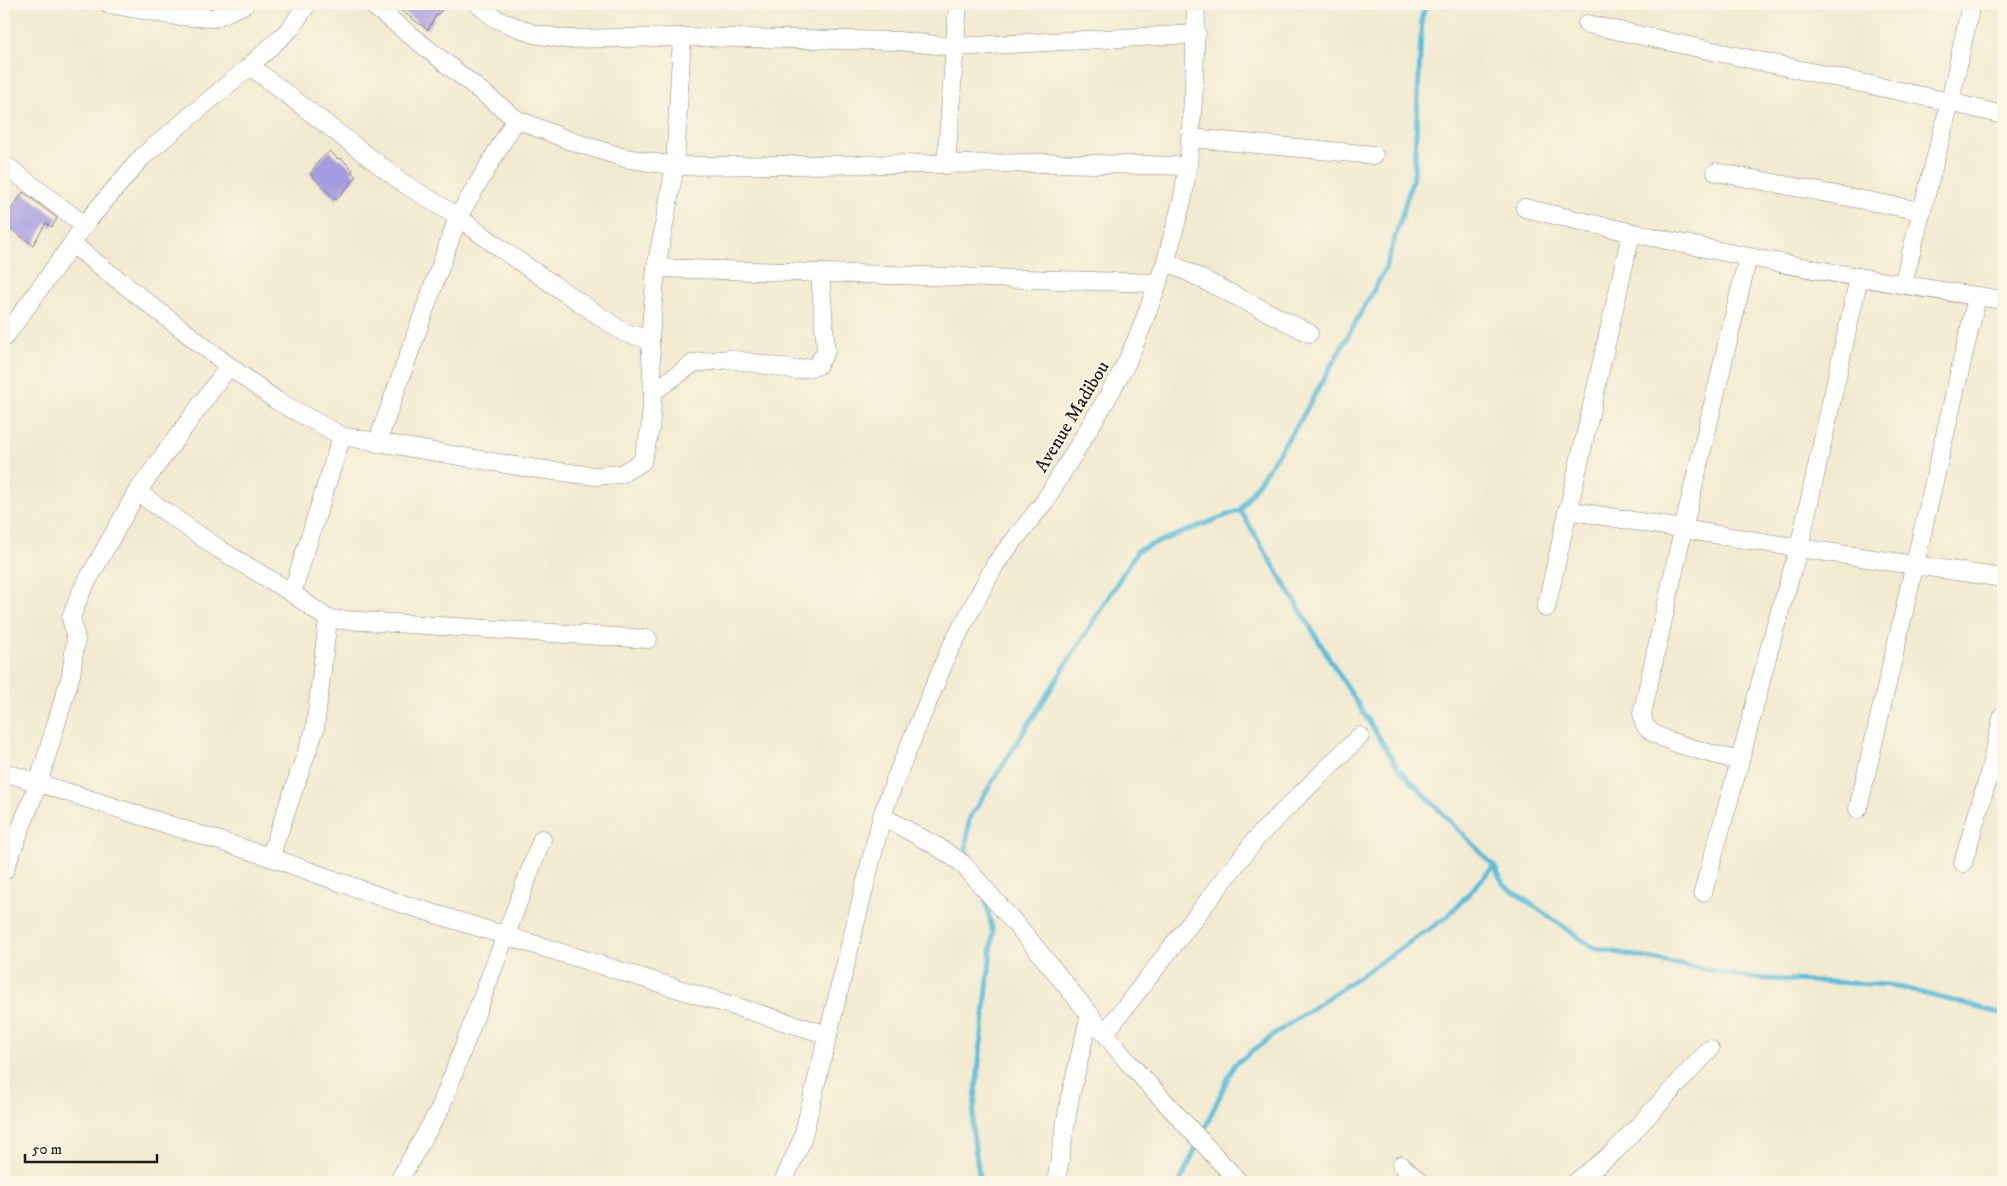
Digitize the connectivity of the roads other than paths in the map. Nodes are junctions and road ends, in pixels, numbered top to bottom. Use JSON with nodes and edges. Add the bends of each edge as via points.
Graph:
{"nodes":[{"id":1,"x":109,"y":4,"type":"edge"},
{"id":2,"x":245,"y":4,"type":"edge"},
{"id":3,"x":307,"y":4,"type":"edge"},
{"id":4,"x":371,"y":4,"type":"edge"},
{"id":5,"x":478,"y":4,"type":"edge"},
{"id":6,"x":958,"y":4,"type":"edge"},
{"id":7,"x":1196,"y":4,"type":"edge"},
{"id":8,"x":1972,"y":4,"type":"edge"},
{"id":9,"x":1587,"y":24,"type":"dead end"},
{"id":10,"x":1197,"y":34,"type":"junction"},
{"id":11,"x":682,"y":38,"type":"junction"},
{"id":12,"x":955,"y":47,"type":"junction"},
{"id":13,"x":250,"y":66,"type":"junction"},
{"id":14,"x":1950,"y":102,"type":"junction"},
{"id":15,"x":2003,"y":116,"type":"edge"},
{"id":16,"x":516,"y":119,"type":"junction"},
{"id":17,"x":1191,"y":138,"type":"junction"},
{"id":18,"x":1374,"y":155,"type":"dead end"},
{"id":19,"x":4,"y":164,"type":"edge"},
{"id":20,"x":946,"y":165,"type":"junction"},
{"id":21,"x":676,"y":166,"type":"junction"},
{"id":22,"x":1188,"y":166,"type":"junction"},
{"id":23,"x":1716,"y":172,"type":"dead end"},
{"id":24,"x":1524,"y":208,"type":"dead end"},
{"id":25,"x":1921,"y":211,"type":"junction"},
{"id":26,"x":458,"y":217,"type":"junction"},
{"id":27,"x":84,"y":225,"type":"junction"},
{"id":28,"x":1631,"y":234,"type":"junction"},
{"id":29,"x":72,"y":244,"type":"junction"},
{"id":30,"x":1748,"y":257,"type":"junction"},
{"id":31,"x":1166,"y":261,"type":"junction"},
{"id":32,"x":656,"y":268,"type":"junction"},
{"id":33,"x":820,"y":273,"type":"junction"},
{"id":34,"x":1859,"y":277,"type":"junction"},
{"id":35,"x":1158,"y":283,"type":"junction"},
{"id":36,"x":1903,"y":284,"type":"junction"},
{"id":37,"x":1977,"y":297,"type":"junction"},
{"id":38,"x":2003,"y":300,"type":"edge"},
{"id":39,"x":1309,"y":333,"type":"dead end"},
{"id":40,"x":4,"y":338,"type":"edge"},
{"id":41,"x":650,"y":340,"type":"junction"},
{"id":42,"x":229,"y":366,"type":"junction"},
{"id":43,"x":653,"y":392,"type":"junction"},
{"id":44,"x":342,"y":436,"type":"junction"},
{"id":45,"x":377,"y":443,"type":"junction"},
{"id":46,"x":137,"y":492,"type":"junction"},
{"id":47,"x":1567,"y":510,"type":"junction"},
{"id":48,"x":1683,"y":530,"type":"junction"},
{"id":49,"x":1799,"y":548,"type":"junction"},
{"id":50,"x":1916,"y":565,"type":"junction"},
{"id":51,"x":2003,"y":578,"type":"edge"},
{"id":52,"x":292,"y":593,"type":"junction"},
{"id":53,"x":1546,"y":608,"type":"dead end"},
{"id":54,"x":328,"y":619,"type":"junction"},
{"id":55,"x":648,"y":640,"type":"dead end"},
{"id":56,"x":2003,"y":715,"type":"edge"},
{"id":57,"x":1360,"y":736,"type":"dead end"},
{"id":58,"x":1740,"y":761,"type":"junction"},
{"id":59,"x":4,"y":772,"type":"edge"},
{"id":60,"x":38,"y":784,"type":"junction"},
{"id":61,"x":1858,"y":809,"type":"dead end"},
{"id":62,"x":882,"y":816,"type":"junction"},
{"id":63,"x":542,"y":839,"type":"dead end"},
{"id":64,"x":270,"y":857,"type":"junction"},
{"id":65,"x":1963,"y":863,"type":"dead end"},
{"id":66,"x":4,"y":871,"type":"edge"},
{"id":67,"x":1703,"y":892,"type":"dead end"},
{"id":68,"x":507,"y":936,"type":"junction"},
{"id":69,"x":1090,"y":1014,"type":"junction"},
{"id":70,"x":1105,"y":1033,"type":"junction"},
{"id":71,"x":828,"y":1035,"type":"junction"},
{"id":72,"x":1710,"y":1049,"type":"dead end"},
{"id":73,"x":1401,"y":1165,"type":"dead end"},
{"id":74,"x":398,"y":1182,"type":"edge"},
{"id":75,"x":783,"y":1182,"type":"edge"},
{"id":76,"x":1056,"y":1182,"type":"edge"},
{"id":77,"x":1238,"y":1182,"type":"edge"},
{"id":78,"x":1419,"y":1182,"type":"edge"},
{"id":79,"x":1576,"y":1182,"type":"edge"}],
"edges":[{"from":1,"to":2,"type":"street","via":[[175,16],[214,18]]},
{"from":3,"to":13,"type":"street","via":[[291,28]]},
{"from":4,"to":16,"type":"street"},
{"from":5,"to":11,"type":"street","via":[[496,19],[534,34],[566,39]]},
{"from":6,"to":12,"type":"street"},
{"from":7,"to":10,"type":"street","name":"Avenue Madibou"},
{"from":8,"to":14,"type":"street"},
{"from":9,"to":14,"type":"street"},
{"from":10,"to":12,"type":"street"},
{"from":10,"to":17,"type":"street","name":"Avenue Madibou"},
{"from":11,"to":12,"type":"street","via":[[899,42]]},
{"from":11,"to":21,"type":"street"},
{"from":12,"to":20,"type":"street"},
{"from":13,"to":26,"type":"street","via":[[395,177]]},
{"from":13,"to":27,"type":"street","via":[[142,157]]},
{"from":14,"to":15,"type":"street"},
{"from":14,"to":25,"type":"street"},
{"from":16,"to":21,"type":"street","via":[[625,158]]},
{"from":16,"to":26,"type":"street"},
{"from":17,"to":18,"type":"street"},
{"from":17,"to":22,"type":"street","name":"Avenue Madibou"},
{"from":19,"to":27,"type":"street"},
{"from":20,"to":21,"type":"street"},
{"from":20,"to":22,"type":"street"},
{"from":21,"to":32,"type":"street"},
{"from":22,"to":31,"type":"street","name":"Avenue Madibou","via":[[1176,230]]},
{"from":23,"to":25,"type":"street"},
{"from":24,"to":28,"type":"street"},
{"from":25,"to":36,"type":"street"},
{"from":26,"to":41,"type":"street","via":[[624,332]]},
{"from":26,"to":45,"type":"street"},
{"from":27,"to":29,"type":"street"},
{"from":28,"to":30,"type":"street"},
{"from":28,"to":47,"type":"street"},
{"from":29,"to":40,"type":"street"},
{"from":29,"to":42,"type":"street"},
{"from":30,"to":34,"type":"street"},
{"from":30,"to":48,"type":"street"},
{"from":31,"to":35,"type":"street","name":"Avenue Madibou"},
{"from":31,"to":39,"type":"street"},
{"from":32,"to":33,"type":"street"},
{"from":32,"to":41,"type":"street"},
{"from":33,"to":35,"type":"street"},
{"from":33,"to":43,"type":"street","via":[[826,351],[817,366],[796,370],[729,359],[694,363]]},
{"from":34,"to":36,"type":"street"},
{"from":34,"to":49,"type":"street"},
{"from":35,"to":62,"type":"street","name":"Avenue Madibou","via":[[1121,374],[1045,501],[996,563],[950,651]]},
{"from":36,"to":37,"type":"street"},
{"from":37,"to":38,"type":"street"},
{"from":37,"to":50,"type":"street"},
{"from":41,"to":43,"type":"street"},
{"from":42,"to":44,"type":"street","via":[[278,401]]},
{"from":42,"to":46,"type":"street"},
{"from":43,"to":45,"type":"street","via":[[650,430],[642,462],[621,474],[595,476],[522,467]]},
{"from":44,"to":45,"type":"street"},
{"from":44,"to":52,"type":"street"},
{"from":46,"to":52,"type":"street"},
{"from":46,"to":60,"type":"street","via":[[81,592],[71,618],[76,639],[70,675]]},
{"from":47,"to":48,"type":"street"},
{"from":47,"to":53,"type":"street"},
{"from":48,"to":49,"type":"street"},
{"from":48,"to":58,"type":"street","via":[[1642,714],[1645,726],[1664,739]]},
{"from":49,"to":50,"type":"street"},
{"from":49,"to":58,"type":"street"},
{"from":50,"to":51,"type":"street"},
{"from":50,"to":61,"type":"street"},
{"from":52,"to":54,"type":"street"},
{"from":54,"to":55,"type":"street"},
{"from":54,"to":64,"type":"street","via":[[315,729]]},
{"from":56,"to":65,"type":"street"},
{"from":57,"to":70,"type":"street","via":[[1259,835]]},
{"from":58,"to":67,"type":"street"},
{"from":59,"to":60,"type":"street"},
{"from":60,"to":64,"type":"street"},
{"from":60,"to":66,"type":"street"},
{"from":62,"to":69,"type":"street","via":[[962,863]]},
{"from":62,"to":71,"type":"street","name":"Avenue Madibou"},
{"from":63,"to":68,"type":"street"},
{"from":64,"to":68,"type":"street","via":[[390,900]]},
{"from":68,"to":71,"type":"street"},
{"from":68,"to":74,"type":"street","via":[[440,1109]]},
{"from":69,"to":70,"type":"street"},
{"from":69,"to":76,"type":"street","via":[[1070,1097]]},
{"from":70,"to":77,"type":"street"},
{"from":71,"to":75,"type":"street","name":"Avenue Madibou","via":[[802,1140]]},
{"from":72,"to":79,"type":"street","via":[[1615,1151]]},
{"from":73,"to":78,"type":"street"}]}
